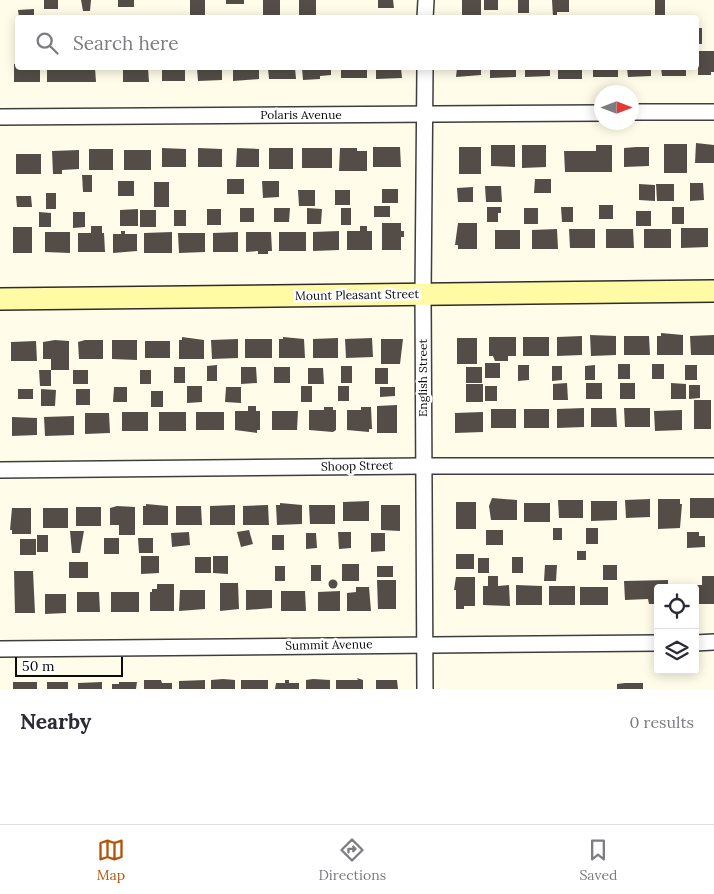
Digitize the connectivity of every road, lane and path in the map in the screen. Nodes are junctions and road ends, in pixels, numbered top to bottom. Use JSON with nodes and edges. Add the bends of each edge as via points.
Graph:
{"nodes":[{"id":1,"x":426,"y":0,"type":"edge"},
{"id":2,"x":426,"y":15,"type":"edge"},
{"id":3,"x":425,"y":70,"type":"edge"},
{"id":4,"x":639,"y":112,"type":"edge"},
{"id":5,"x":714,"y":112,"type":"edge"},
{"id":6,"x":594,"y":113,"type":"edge"},
{"id":7,"x":425,"y":114,"type":"junction"},
{"id":8,"x":0,"y":117,"type":"edge"},
{"id":9,"x":714,"y":291,"type":"edge"},
{"id":10,"x":423,"y":295,"type":"junction"},
{"id":11,"x":0,"y":299,"type":"edge"},
{"id":12,"x":423,"y":466,"type":"junction"},
{"id":13,"x":714,"y":466,"type":"edge"},
{"id":14,"x":0,"y":470,"type":"edge"},
{"id":15,"x":699,"y":642,"type":"edge"},
{"id":16,"x":714,"y":642,"type":"edge"},
{"id":17,"x":654,"y":643,"type":"edge"},
{"id":18,"x":424,"y":644,"type":"junction"},
{"id":19,"x":0,"y":649,"type":"edge"},
{"id":20,"x":425,"y":689,"type":"edge"}],
"edges":[{"from":1,"to":2,"type":"street"},
{"from":3,"to":7,"type":"street","name":"English Street"},
{"from":4,"to":5,"type":"street"},
{"from":6,"to":7,"type":"street","name":"Polaris Avenue"},
{"from":7,"to":8,"type":"street","name":"Polaris Avenue"},
{"from":7,"to":10,"type":"street","name":"English Street"},
{"from":9,"to":10,"type":"street","name":"Mount Pleasant Street"},
{"from":10,"to":11,"type":"street","name":"Mount Pleasant Street"},
{"from":10,"to":12,"type":"street","name":"English Street"},
{"from":12,"to":13,"type":"street","name":"Shoop Street"},
{"from":12,"to":14,"type":"street","name":"Shoop Street"},
{"from":12,"to":18,"type":"street","name":"English Street"},
{"from":15,"to":16,"type":"street"},
{"from":17,"to":18,"type":"street","name":"Summit Avenue"},
{"from":18,"to":19,"type":"street","name":"Summit Avenue"},
{"from":18,"to":20,"type":"street","name":"English Street"}]}
